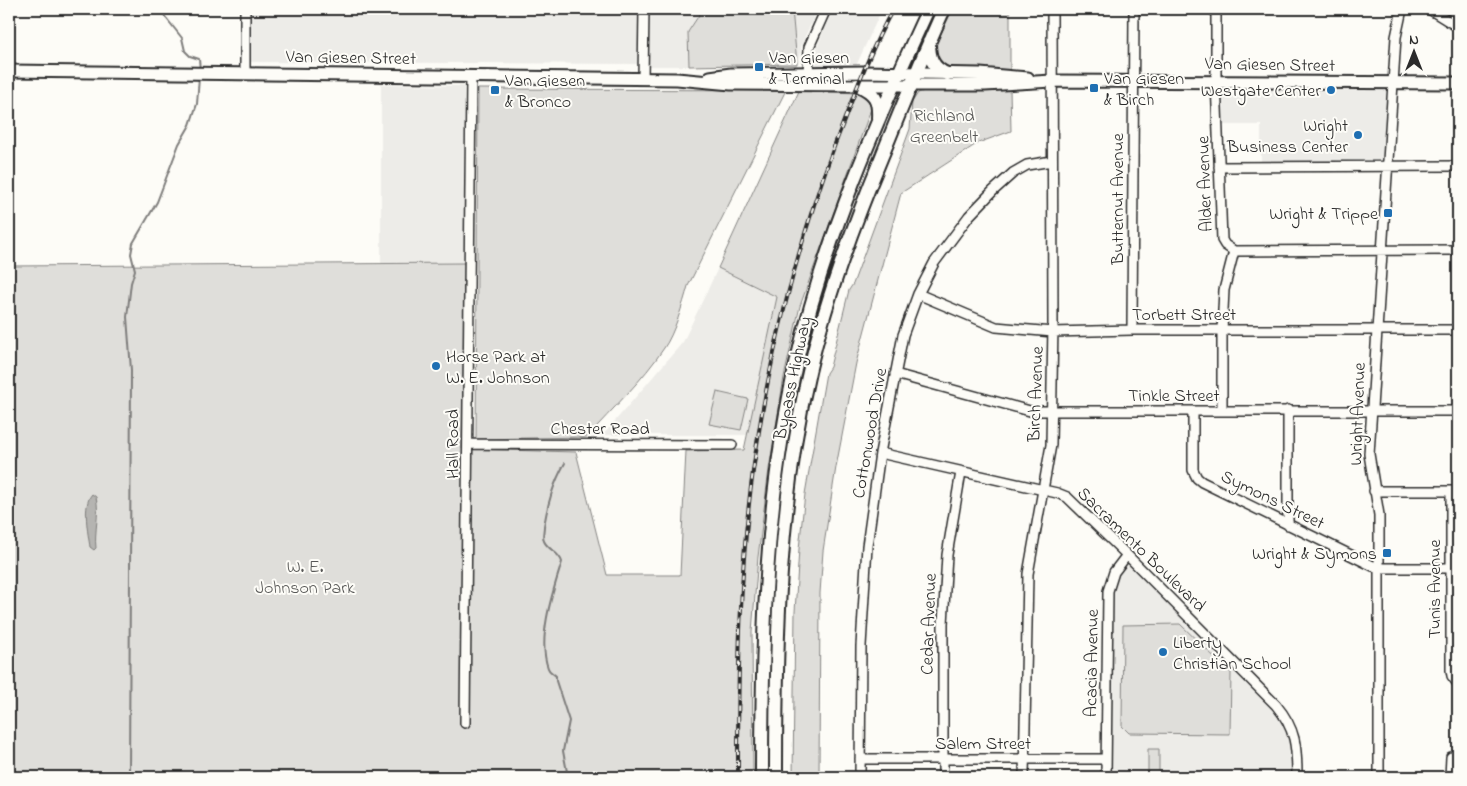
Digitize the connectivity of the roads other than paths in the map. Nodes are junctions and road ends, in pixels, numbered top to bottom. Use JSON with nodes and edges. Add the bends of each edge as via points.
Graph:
{"nodes":[{"id":1,"x":246,"y":9,"type":"edge"},
{"id":2,"x":644,"y":9,"type":"edge"},
{"id":3,"x":826,"y":9,"type":"edge"},
{"id":4,"x":928,"y":9,"type":"edge"},
{"id":5,"x":944,"y":9,"type":"edge"},
{"id":6,"x":1052,"y":9,"type":"edge"},
{"id":7,"x":1134,"y":9,"type":"edge"},
{"id":8,"x":1216,"y":9,"type":"edge"},
{"id":9,"x":1402,"y":9,"type":"edge"},
{"id":10,"x":1429,"y":9,"type":"edge"},
{"id":11,"x":1458,"y":27,"type":"edge"},
{"id":12,"x":929,"y":42,"type":"junction"},
{"id":13,"x":9,"y":71,"type":"edge"},
{"id":14,"x":899,"y":72,"type":"junction"},
{"id":15,"x":915,"y":73,"type":"junction"},
{"id":16,"x":245,"y":74,"type":"junction"},
{"id":17,"x":947,"y":74,"type":"junction"},
{"id":18,"x":471,"y":76,"type":"junction"},
{"id":19,"x":808,"y":78,"type":"junction"},
{"id":20,"x":643,"y":79,"type":"junction"},
{"id":21,"x":1052,"y":80,"type":"junction"},
{"id":22,"x":1216,"y":80,"type":"junction"},
{"id":23,"x":1134,"y":81,"type":"junction"},
{"id":24,"x":1394,"y":82,"type":"junction"},
{"id":25,"x":1458,"y":83,"type":"edge"},
{"id":26,"x":858,"y":85,"type":"junction"},
{"id":27,"x":893,"y":85,"type":"junction"},
{"id":28,"x":910,"y":85,"type":"junction"},
{"id":29,"x":877,"y":123,"type":"junction"},
{"id":30,"x":1052,"y":162,"type":"junction"},
{"id":31,"x":1388,"y":166,"type":"junction"},
{"id":32,"x":1458,"y":166,"type":"edge"},
{"id":33,"x":1220,"y":167,"type":"junction"},
{"id":34,"x":1382,"y":250,"type":"junction"},
{"id":35,"x":1458,"y":250,"type":"edge"},
{"id":36,"x":1234,"y":251,"type":"junction"},
{"id":37,"x":918,"y":294,"type":"junction"},
{"id":38,"x":1377,"y":329,"type":"junction"},
{"id":39,"x":1132,"y":330,"type":"junction"},
{"id":40,"x":1222,"y":330,"type":"junction"},
{"id":41,"x":1458,"y":330,"type":"edge"},
{"id":42,"x":1053,"y":332,"type":"junction"},
{"id":43,"x":895,"y":374,"type":"junction"},
{"id":44,"x":1288,"y":410,"type":"junction"},
{"id":45,"x":1372,"y":410,"type":"junction"},
{"id":46,"x":1458,"y":410,"type":"edge"},
{"id":47,"x":1052,"y":411,"type":"junction"},
{"id":48,"x":1193,"y":411,"type":"junction"},
{"id":49,"x":1222,"y":411,"type":"junction"},
{"id":50,"x":468,"y":444,"type":"junction"},
{"id":51,"x":732,"y":444,"type":"dead end"},
{"id":52,"x":880,"y":454,"type":"junction"},
{"id":53,"x":961,"y":472,"type":"junction"},
{"id":54,"x":1042,"y":490,"type":"junction"},
{"id":55,"x":1374,"y":491,"type":"junction"},
{"id":56,"x":1454,"y":491,"type":"edge"},
{"id":57,"x":1288,"y":525,"type":"junction"},
{"id":58,"x":1127,"y":555,"type":"junction"},
{"id":59,"x":1380,"y":568,"type":"junction"},
{"id":60,"x":1454,"y":568,"type":"edge"},
{"id":61,"x":1458,"y":684,"type":"edge"},
{"id":62,"x":465,"y":723,"type":"dead end"},
{"id":63,"x":1451,"y":756,"type":"dead end"},
{"id":64,"x":1023,"y":758,"type":"junction"},
{"id":65,"x":860,"y":759,"type":"junction"},
{"id":66,"x":943,"y":759,"type":"junction"},
{"id":67,"x":1106,"y":760,"type":"junction"},
{"id":68,"x":762,"y":777,"type":"edge"},
{"id":69,"x":776,"y":777,"type":"edge"},
{"id":70,"x":860,"y":777,"type":"edge"},
{"id":71,"x":942,"y":777,"type":"edge"},
{"id":72,"x":1024,"y":777,"type":"edge"},
{"id":73,"x":1106,"y":777,"type":"edge"},
{"id":74,"x":1297,"y":777,"type":"edge"},
{"id":75,"x":1379,"y":777,"type":"edge"},
{"id":76,"x":1450,"y":777,"type":"edge"}],
"edges":[{"from":1,"to":16,"type":"street"},
{"from":2,"to":20,"type":"street"},
{"from":3,"to":19,"type":"street","via":[[809,47]]},
{"from":4,"to":14,"type":"highway","name":"Bypass Highway"},
{"from":5,"to":12,"type":"highway","name":"Bypass Highway"},
{"from":6,"to":21,"type":"street","name":"Birch Avenue"},
{"from":7,"to":23,"type":"street","name":"Butternut Avenue"},
{"from":8,"to":22,"type":"street","name":"Alder Avenue"},
{"from":9,"to":24,"type":"street","name":"Wright Avenue","via":[[1396,37]]},
{"from":10,"to":11,"type":"street"},
{"from":12,"to":15,"type":"highway","name":"Bypass Highway"},
{"from":12,"to":17,"type":"highway","via":[[933,63]]},
{"from":13,"to":16,"type":"main road","name":"Van Giesen Street"},
{"from":14,"to":15,"type":"main road","name":"Van Giesen Street"},
{"from":14,"to":19,"type":"main road","name":"Van Giesen Street"},
{"from":14,"to":27,"type":"highway","name":"Bypass Highway"},
{"from":15,"to":17,"type":"main road","name":"Van Giesen Street"},
{"from":15,"to":28,"type":"highway","name":"Bypass Highway"},
{"from":16,"to":18,"type":"main road","name":"Van Giesen Street"},
{"from":17,"to":21,"type":"main road","name":"Van Giesen Street"},
{"from":18,"to":20,"type":"main road","name":"Van Giesen Street"},
{"from":18,"to":50,"type":"street","name":"Hall Road"},
{"from":19,"to":20,"type":"main road","name":"Van Giesen Street","via":[[731,84],[693,79]]},
{"from":19,"to":26,"type":"main road","name":"Van Giesen Street"},
{"from":21,"to":23,"type":"main road","name":"Van Giesen Street"},
{"from":21,"to":28,"type":"main road","name":"Van Giesen Street","via":[[999,85]]},
{"from":21,"to":30,"type":"street","name":"Birch Avenue"},
{"from":22,"to":23,"type":"main road","name":"Van Giesen Street"},
{"from":22,"to":24,"type":"main road","name":"Van Giesen Street"},
{"from":22,"to":33,"type":"street","name":"Alder Avenue"},
{"from":23,"to":39,"type":"street","name":"Butternut Avenue"},
{"from":24,"to":25,"type":"main road","name":"Van Giesen Street"},
{"from":24,"to":31,"type":"street","name":"Wright Avenue"},
{"from":26,"to":27,"type":"main road","name":"Van Giesen Street"},
{"from":26,"to":29,"type":"highway","via":[[875,98]]},
{"from":27,"to":28,"type":"main road","name":"Van Giesen Street"},
{"from":27,"to":29,"type":"highway","name":"Bypass Highway"},
{"from":28,"to":69,"type":"highway","name":"Bypass Highway","via":[[834,282],[803,399],[780,568],[776,642]]},
{"from":29,"to":68,"type":"highway","name":"Bypass Highway","via":[[817,286],[788,401],[769,533],[762,670]]},
{"from":30,"to":37,"type":"street","name":"Cottonwood Drive","via":[[1027,165],[993,191],[956,232],[934,263]]},
{"from":30,"to":42,"type":"street","name":"Birch Avenue"},
{"from":31,"to":32,"type":"street"},
{"from":31,"to":33,"type":"street"},
{"from":31,"to":34,"type":"street","name":"Wright Avenue"},
{"from":33,"to":36,"type":"street","name":"Alder Avenue","via":[[1222,240]]},
{"from":34,"to":35,"type":"street"},
{"from":34,"to":36,"type":"street"},
{"from":34,"to":38,"type":"street","name":"Wright Avenue"},
{"from":36,"to":40,"type":"street","name":"Alder Avenue","via":[[1224,290]]},
{"from":37,"to":42,"type":"street","name":"Torbett Street","via":[[996,327]]},
{"from":37,"to":43,"type":"street","name":"Cottonwood Drive","via":[[903,335]]},
{"from":38,"to":40,"type":"street","name":"Torbett Street"},
{"from":38,"to":41,"type":"street","name":"Torbett Street"},
{"from":38,"to":45,"type":"street","name":"Wright Avenue"},
{"from":39,"to":40,"type":"street","name":"Torbett Street"},
{"from":39,"to":42,"type":"street","name":"Torbett Street"},
{"from":40,"to":49,"type":"street","name":"Alder Avenue"},
{"from":42,"to":47,"type":"street","name":"Birch Avenue"},
{"from":43,"to":47,"type":"street","name":"Tinkle Street","via":[[1030,411]]},
{"from":43,"to":52,"type":"street","name":"Cottonwood Drive"},
{"from":44,"to":45,"type":"street","name":"Tinkle Street"},
{"from":44,"to":49,"type":"street","name":"Tinkle Street"},
{"from":44,"to":57,"type":"street"},
{"from":45,"to":46,"type":"street","name":"Tinkle Street"},
{"from":45,"to":55,"type":"street","name":"Wright Avenue","via":[[1369,454]]},
{"from":47,"to":48,"type":"street","name":"Tinkle Street"},
{"from":47,"to":54,"type":"street","name":"Birch Avenue","via":[[1051,445]]},
{"from":48,"to":49,"type":"street","name":"Tinkle Street"},
{"from":48,"to":57,"type":"street","name":"Symons Street","via":[[1193,470],[1197,478]]},
{"from":50,"to":51,"type":"street","name":"Chester Road"},
{"from":50,"to":62,"type":"street","name":"Hall Road"},
{"from":52,"to":53,"type":"street","name":"Sacramento Boulevard"},
{"from":52,"to":65,"type":"street","name":"Cottonwood Drive","via":[[865,575]]},
{"from":53,"to":54,"type":"street","name":"Sacramento Boulevard"},
{"from":53,"to":66,"type":"street","name":"Cedar Avenue","via":[[947,555],[942,624]]},
{"from":54,"to":58,"type":"street","name":"Sacramento Boulevard","via":[[1066,497]]},
{"from":54,"to":64,"type":"street","name":"Birch Avenue","via":[[1028,574]]},
{"from":55,"to":56,"type":"street"},
{"from":55,"to":59,"type":"street","name":"Wright Avenue","via":[[1379,515]]},
{"from":56,"to":60,"type":"street","name":"Tunis Avenue"},
{"from":57,"to":59,"type":"street","name":"Symons Street"},
{"from":58,"to":67,"type":"street","name":"Acacia Avenue","via":[[1114,572],[1108,591]]},
{"from":58,"to":74,"type":"street","name":"Sacramento Boulevard","via":[[1280,709],[1296,740]]},
{"from":59,"to":60,"type":"street","name":"Symons Street"},
{"from":59,"to":75,"type":"street","name":"Wright Avenue"},
{"from":60,"to":61,"type":"street","name":"Tunis Avenue","via":[[1450,670]]},
{"from":63,"to":76,"type":"street"},
{"from":64,"to":66,"type":"street","name":"Salem Street"},
{"from":64,"to":67,"type":"street","name":"Salem Street"},
{"from":64,"to":72,"type":"street","name":"Birch Avenue"},
{"from":65,"to":66,"type":"street","name":"Salem Street"},
{"from":65,"to":70,"type":"street","name":"Cottonwood Drive"},
{"from":66,"to":71,"type":"street","name":"Cedar Avenue"},
{"from":67,"to":73,"type":"street","name":"Acacia Avenue"}]}
